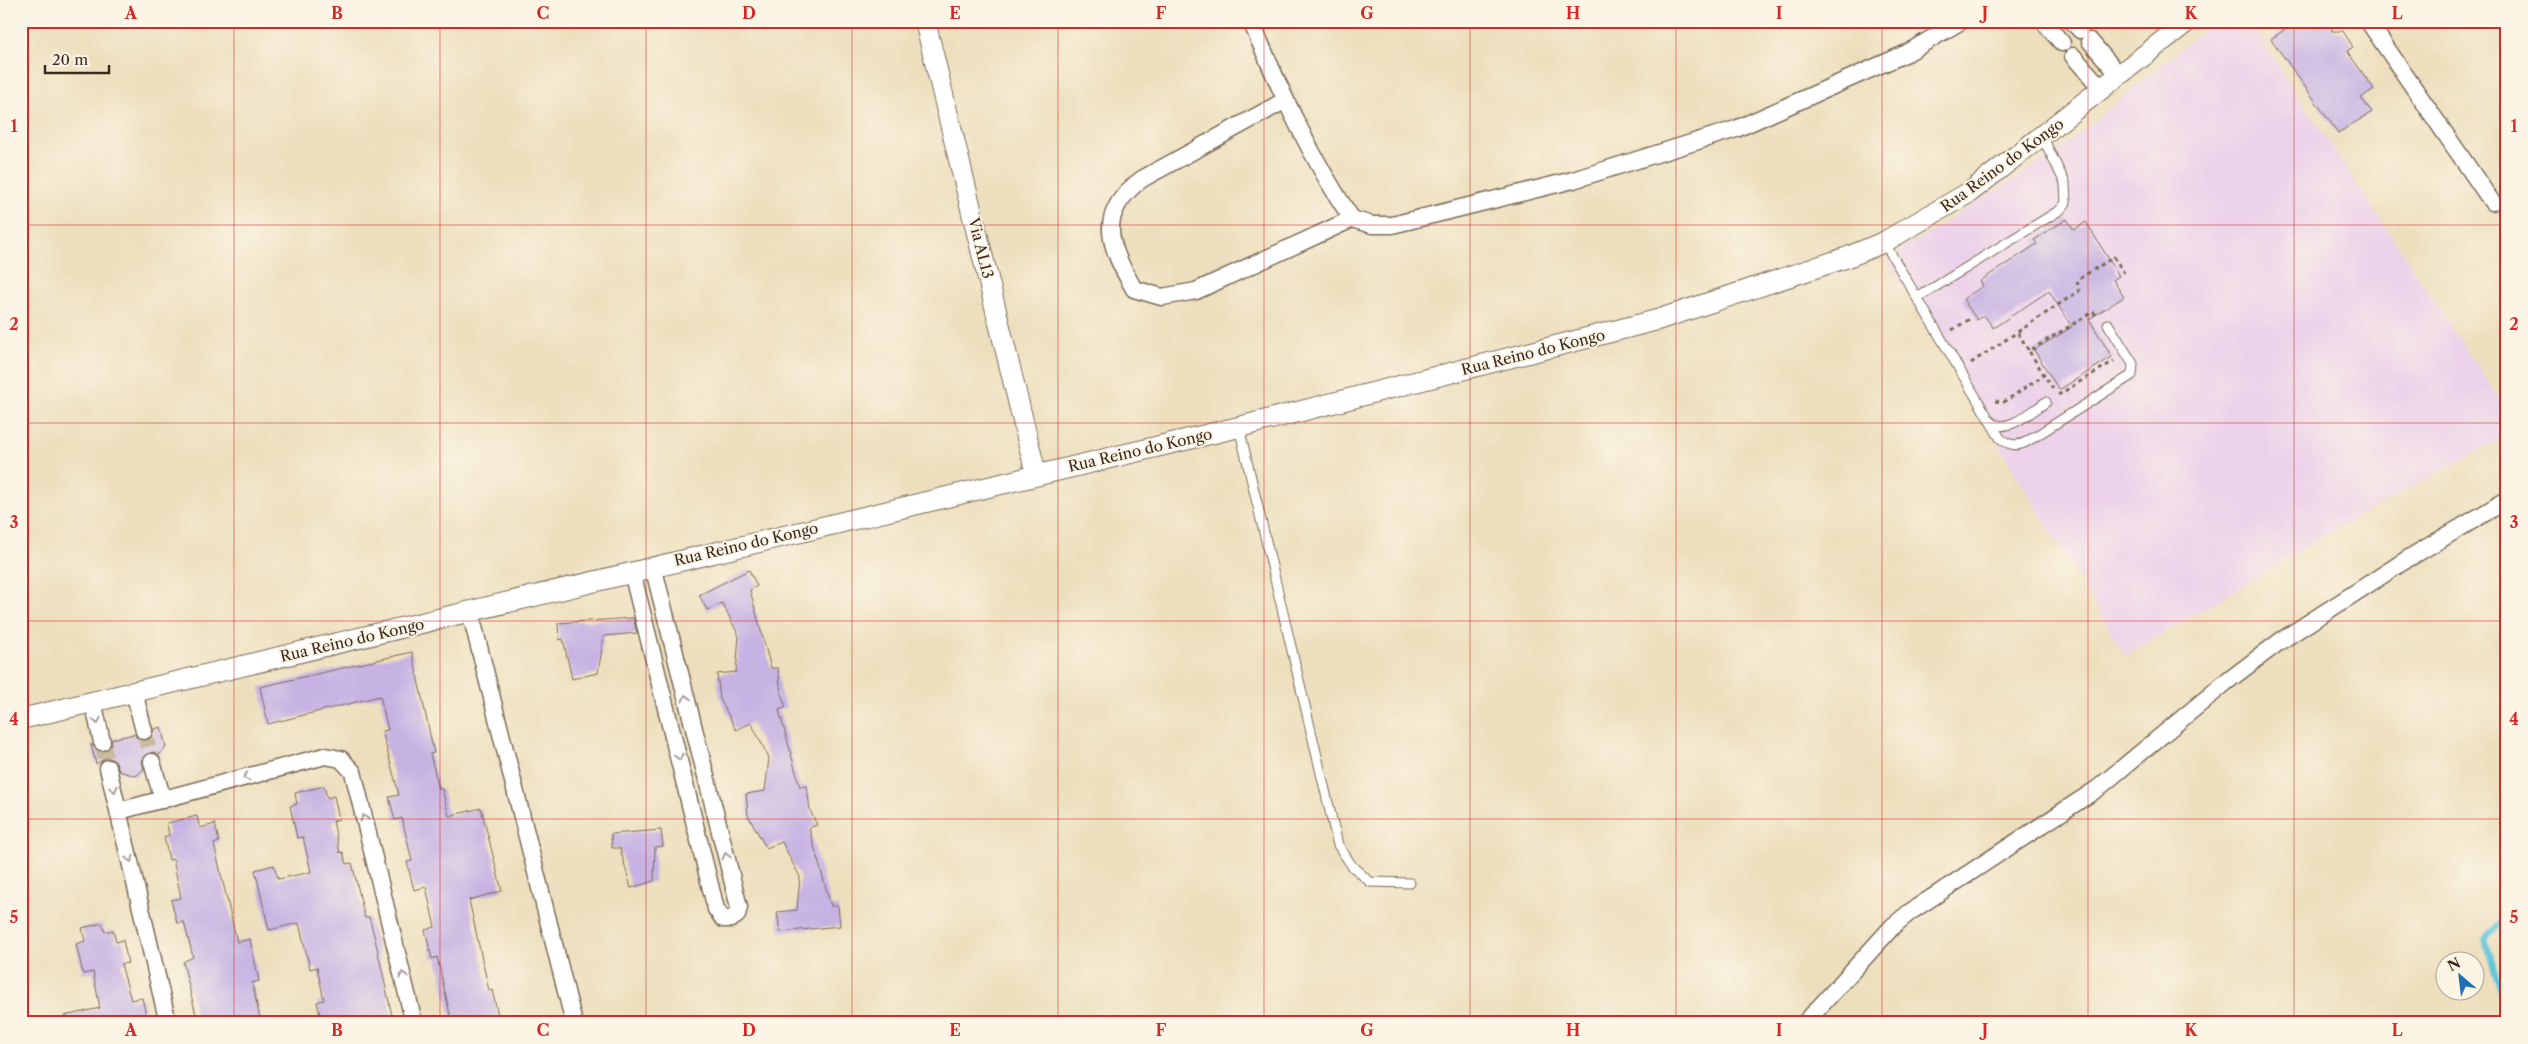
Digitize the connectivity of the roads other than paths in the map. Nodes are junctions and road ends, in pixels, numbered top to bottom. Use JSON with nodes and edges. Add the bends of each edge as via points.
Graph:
{"nodes":[{"id":1,"x":925,"y":21,"type":"edge"},
{"id":2,"x":1251,"y":21,"type":"edge"},
{"id":3,"x":1961,"y":21,"type":"edge"},
{"id":4,"x":2043,"y":21,"type":"edge"},
{"id":5,"x":2188,"y":21,"type":"edge"},
{"id":6,"x":2368,"y":21,"type":"edge"},
{"id":7,"x":2081,"y":31,"type":"edge"},
{"id":8,"x":2062,"y":43,"type":"dead end"},
{"id":9,"x":2073,"y":56,"type":"dead end"},
{"id":10,"x":2120,"y":75,"type":"junction"},
{"id":11,"x":2102,"y":89,"type":"junction"},
{"id":12,"x":1284,"y":101,"type":"junction"},
{"id":13,"x":2042,"y":136,"type":"junction"},
{"id":14,"x":2492,"y":202,"type":"dead end"},
{"id":15,"x":1352,"y":220,"type":"junction"},
{"id":16,"x":1884,"y":242,"type":"junction"},
{"id":17,"x":1917,"y":298,"type":"junction"},
{"id":18,"x":2108,"y":324,"type":"dead end"},
{"id":19,"x":2046,"y":402,"type":"road end"},
{"id":20,"x":1988,"y":418,"type":"junction"},
{"id":21,"x":2010,"y":424,"type":"junction"},
{"id":22,"x":1239,"y":427,"type":"junction"},
{"id":23,"x":2007,"y":443,"type":"junction"},
{"id":24,"x":1036,"y":474,"type":"junction"},
{"id":25,"x":2507,"y":500,"type":"edge"},
{"id":26,"x":654,"y":566,"type":"junction"},
{"id":27,"x":632,"y":572,"type":"junction"},
{"id":28,"x":470,"y":611,"type":"junction"},
{"id":29,"x":134,"y":692,"type":"junction"},
{"id":30,"x":93,"y":701,"type":"junction"},
{"id":31,"x":21,"y":719,"type":"edge"},
{"id":32,"x":144,"y":732,"type":"tunnel mouth"},
{"id":33,"x":102,"y":742,"type":"tunnel mouth"},
{"id":34,"x":152,"y":762,"type":"tunnel mouth"},
{"id":35,"x":108,"y":768,"type":"tunnel mouth"},
{"id":36,"x":163,"y":800,"type":"junction"},
{"id":37,"x":119,"y":812,"type":"junction"},
{"id":38,"x":1410,"y":883,"type":"dead end"},
{"id":39,"x":168,"y":1023,"type":"edge"},
{"id":40,"x":414,"y":1023,"type":"edge"},
{"id":41,"x":574,"y":1023,"type":"edge"},
{"id":42,"x":1806,"y":1023,"type":"edge"}],
"edges":[{"from":1,"to":24,"type":"street","name":"Via AL13"},
{"from":2,"to":12,"type":"street"},
{"from":3,"to":15,"type":"street","via":[[1907,53],[1736,129],[1573,180],[1440,214],[1392,225]]},
{"from":4,"to":8,"type":"street"},
{"from":5,"to":10,"type":"street","name":"Rua Reino do Kongo"},
{"from":6,"to":14,"type":"street"},
{"from":7,"to":10,"type":"street"},
{"from":9,"to":11,"type":"street"},
{"from":10,"to":11,"type":"street","name":"Rua Reino do Kongo"},
{"from":11,"to":13,"type":"street","name":"Rua Reino do Kongo"},
{"from":12,"to":15,"type":"street","via":[[1328,184]]},
{"from":12,"to":15,"type":"street","via":[[1126,190],[1113,209],[1109,234],[1134,289],[1162,297],[1196,291]]},
{"from":13,"to":16,"type":"street","name":"Rua Reino do Kongo","via":[[1970,192]]},
{"from":13,"to":17,"type":"lane","via":[[2065,183],[2066,203],[2060,210]]},
{"from":16,"to":17,"type":"lane"},
{"from":16,"to":22,"type":"street","name":"Rua Reino do Kongo","via":[[1657,320]]},
{"from":17,"to":20,"type":"lane"},
{"from":18,"to":23,"type":"lane","via":[[2133,364],[2132,375],[2028,441],[2019,445]]},
{"from":19,"to":21,"type":"lane"},
{"from":20,"to":21,"type":"lane","via":[[1996,425]]},
{"from":20,"to":23,"type":"lane","via":[[2000,438]]},
{"from":21,"to":23,"type":"lane","via":[[2004,433]]},
{"from":22,"to":24,"type":"street","name":"Rua Reino do Kongo"},
{"from":22,"to":38,"type":"lane","via":[[1338,845],[1352,866],[1370,882]]},
{"from":24,"to":26,"type":"street","name":"Rua Reino do Kongo"},
{"from":25,"to":42,"type":"street","via":[[2409,558],[2279,642],[2097,789],[1910,912],[1893,926]]},
{"from":26,"to":27,"type":"street","name":"Rua Reino do Kongo"},
{"from":27,"to":26,"type":"street","one_way":true,"via":[[716,909],[723,918],[731,919],[739,907]]},
{"from":27,"to":28,"type":"street","name":"Rua Reino do Kongo"},
{"from":28,"to":29,"type":"street","name":"Rua Reino do Kongo"},
{"from":28,"to":41,"type":"street"},
{"from":29,"to":30,"type":"street","name":"Rua Reino do Kongo"},
{"from":29,"to":32,"type":"street"},
{"from":30,"to":31,"type":"street","name":"Rua Reino do Kongo"},
{"from":30,"to":33,"type":"street","one_way":true},
{"from":34,"to":36,"type":"street"},
{"from":35,"to":37,"type":"street","one_way":true},
{"from":36,"to":37,"type":"street"},
{"from":40,"to":36,"type":"street","one_way":true,"via":[[353,772],[348,765],[333,756],[325,756]]},
{"from":37,"to":39,"type":"street","one_way":true}]}
